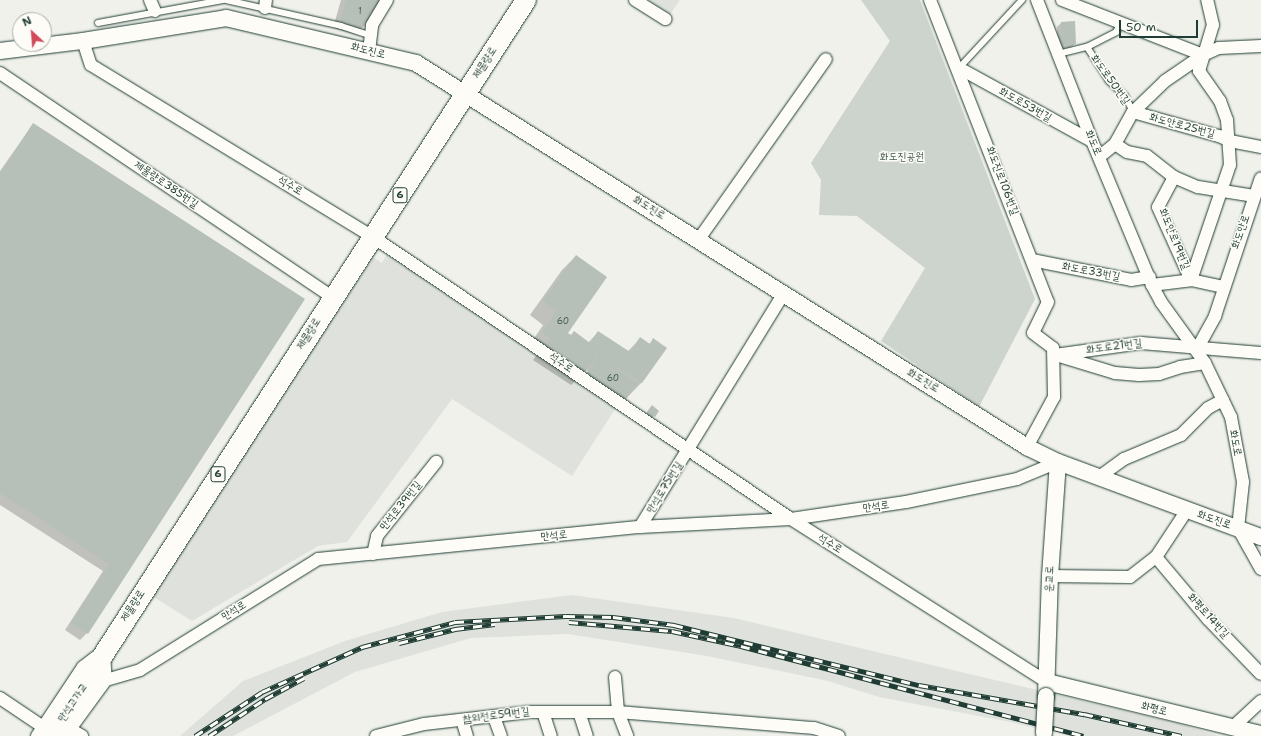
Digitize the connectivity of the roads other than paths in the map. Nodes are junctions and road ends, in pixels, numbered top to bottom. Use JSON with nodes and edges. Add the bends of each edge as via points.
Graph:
{"nodes":[{"id":1,"x":224,"y":0,"type":"edge"},
{"id":2,"x":387,"y":0,"type":"edge"},
{"id":3,"x":526,"y":0,"type":"edge"},
{"id":4,"x":635,"y":0,"type":"edge"},
{"id":5,"x":930,"y":0,"type":"edge"},
{"id":6,"x":1022,"y":0,"type":"edge"},
{"id":7,"x":1037,"y":0,"type":"edge"},
{"id":8,"x":1062,"y":0,"type":"edge"},
{"id":9,"x":1207,"y":0,"type":"edge"},
{"id":10,"x":266,"y":4,"type":"edge"},
{"id":11,"x":152,"y":6,"type":"edge"},
{"id":12,"x":666,"y":20,"type":"dead end"},
{"id":13,"x":1121,"y":22,"type":"junction"},
{"id":14,"x":98,"y":23,"type":"dead end"},
{"id":15,"x":83,"y":41,"type":"junction"},
{"id":16,"x":370,"y":43,"type":"junction"},
{"id":17,"x":1261,"y":46,"type":"edge"},
{"id":18,"x":1087,"y":47,"type":"junction"},
{"id":19,"x":0,"y":52,"type":"edge"},
{"id":20,"x":1058,"y":54,"type":"junction"},
{"id":21,"x":1203,"y":55,"type":"junction"},
{"id":22,"x":826,"y":59,"type":"dead end"},
{"id":23,"x":959,"y":68,"type":"junction"},
{"id":24,"x":0,"y":72,"type":"edge"},
{"id":25,"x":466,"y":92,"type":"junction"},
{"id":26,"x":1133,"y":112,"type":"junction"},
{"id":27,"x":1092,"y":141,"type":"junction"},
{"id":28,"x":1230,"y":141,"type":"junction"},
{"id":29,"x":1115,"y":144,"type":"junction"},
{"id":30,"x":1261,"y":148,"type":"edge"},
{"id":31,"x":1099,"y":157,"type":"junction"},
{"id":32,"x":1174,"y":177,"type":"junction"},
{"id":33,"x":1261,"y":178,"type":"edge"},
{"id":34,"x":1220,"y":191,"type":"junction"},
{"id":35,"x":1254,"y":196,"type":"junction"},
{"id":36,"x":373,"y":237,"type":"junction"},
{"id":37,"x":699,"y":239,"type":"junction"},
{"id":38,"x":1032,"y":260,"type":"junction"},
{"id":39,"x":1191,"y":280,"type":"junction"},
{"id":40,"x":1151,"y":281,"type":"junction"},
{"id":41,"x":1224,"y":288,"type":"junction"},
{"id":42,"x":784,"y":293,"type":"junction"},
{"id":43,"x":333,"y":298,"type":"junction"},
{"id":44,"x":1197,"y":349,"type":"junction"},
{"id":45,"x":1261,"y":353,"type":"edge"},
{"id":46,"x":1055,"y":355,"type":"junction"},
{"id":47,"x":1205,"y":363,"type":"junction"},
{"id":48,"x":1223,"y":400,"type":"junction"},
{"id":49,"x":1027,"y":446,"type":"junction"},
{"id":50,"x":689,"y":449,"type":"junction"},
{"id":51,"x":436,"y":462,"type":"dead end"},
{"id":52,"x":1058,"y":462,"type":"junction"},
{"id":53,"x":1099,"y":477,"type":"junction"},
{"id":54,"x":1187,"y":510,"type":"junction"},
{"id":55,"x":791,"y":519,"type":"junction"},
{"id":56,"x":640,"y":527,"type":"junction"},
{"id":57,"x":1238,"y":528,"type":"junction"},
{"id":58,"x":1261,"y":536,"type":"edge"},
{"id":59,"x":374,"y":554,"type":"junction"},
{"id":60,"x":1156,"y":557,"type":"junction"},
{"id":61,"x":1261,"y":569,"type":"edge"},
{"id":62,"x":1050,"y":576,"type":"junction"},
{"id":63,"x":104,"y":651,"type":"junction"},
{"id":64,"x":1261,"y":674,"type":"edge"},
{"id":65,"x":101,"y":675,"type":"junction"},
{"id":66,"x":615,"y":676,"type":"dead end"},
{"id":67,"x":1047,"y":689,"type":"junction"},
{"id":68,"x":0,"y":698,"type":"edge"},
{"id":69,"x":1261,"y":701,"type":"edge"},
{"id":70,"x":543,"y":712,"type":"junction"},
{"id":71,"x":579,"y":712,"type":"junction"},
{"id":72,"x":618,"y":712,"type":"junction"},
{"id":73,"x":494,"y":717,"type":"junction"},
{"id":74,"x":462,"y":720,"type":"junction"},
{"id":75,"x":1232,"y":727,"type":"junction"},
{"id":76,"x":417,"y":731,"type":"edge"},
{"id":77,"x":68,"y":732,"type":"edge"},
{"id":78,"x":44,"y":733,"type":"edge"},
{"id":79,"x":1044,"y":734,"type":"edge"},
{"id":80,"x":1261,"y":734,"type":"edge"},
{"id":81,"x":82,"y":736,"type":"edge"},
{"id":82,"x":376,"y":736,"type":"edge"},
{"id":83,"x":467,"y":736,"type":"edge"},
{"id":84,"x":501,"y":736,"type":"edge"},
{"id":85,"x":551,"y":736,"type":"edge"},
{"id":86,"x":587,"y":736,"type":"edge"},
{"id":87,"x":627,"y":736,"type":"edge"},
{"id":88,"x":839,"y":736,"type":"edge"}],
"edges":[{"from":1,"to":10,"type":"lane"},
{"from":1,"to":11,"type":"lane"},
{"from":2,"to":16,"type":"street","via":[[372,26]]},
{"from":3,"to":25,"type":"main road","name":"제물량로","number":"6"},
{"from":4,"to":12,"type":"street"},
{"from":5,"to":23,"type":"street","name":"화도진로106번길"},
{"from":6,"to":23,"type":"lane"},
{"from":7,"to":20,"type":"street","name":"화도로"},
{"from":8,"to":13,"type":"street"},
{"from":9,"to":21,"type":"street","via":[[1212,25]]},
{"from":10,"to":16,"type":"lane"},
{"from":11,"to":14,"type":"lane"},
{"from":13,"to":18,"type":"lane","via":[[1116,32]]},
{"from":13,"to":21,"type":"street"},
{"from":15,"to":16,"type":"street","name":"화도진로","via":[[226,18]]},
{"from":15,"to":19,"type":"street","name":"화도진로"},
{"from":15,"to":36,"type":"street","name":"석수로","via":[[91,65]]},
{"from":16,"to":25,"type":"street","name":"화도진로","via":[[416,63]]},
{"from":17,"to":21,"type":"street","name":"화도로50번길","via":[[1219,48]]},
{"from":18,"to":20,"type":"lane"},
{"from":18,"to":26,"type":"lane","name":"화도로50번길","via":[[1109,81],[1125,96]]},
{"from":20,"to":27,"type":"street","name":"화도로"},
{"from":21,"to":26,"type":"street","name":"화도로50번길","via":[[1165,81]]},
{"from":21,"to":28,"type":"street","name":"화도안로25번길","via":[[1199,71],[1220,100],[1227,120]]},
{"from":22,"to":37,"type":"street"},
{"from":23,"to":27,"type":"street","name":"화도로53번길"},
{"from":23,"to":38,"type":"street","name":"화도진로106번길"},
{"from":24,"to":43,"type":"street","name":"제물량로385번길"},
{"from":25,"to":36,"type":"main road","name":"제물량로","number":"6"},
{"from":25,"to":37,"type":"street","name":"화도진로"},
{"from":26,"to":28,"type":"street","name":"화도안로25번길"},
{"from":26,"to":29,"type":"street","name":"화도로50번길"},
{"from":27,"to":31,"type":"street","name":"화도로"},
{"from":28,"to":30,"type":"street","name":"화도안로25번길"},
{"from":28,"to":34,"type":"street","name":"화도안로25번길","via":[[1230,166]]},
{"from":29,"to":31,"type":"street","name":"화도로50번길"},
{"from":29,"to":32,"type":"street","via":[[1127,152],[1147,156]]},
{"from":31,"to":40,"type":"street","name":"화도로"},
{"from":32,"to":34,"type":"street","via":[[1198,187]]},
{"from":32,"to":39,"type":"street","name":"화도안로19번길","via":[[1158,207]]},
{"from":33,"to":35,"type":"street","name":"화도안로"},
{"from":34,"to":35,"type":"street"},
{"from":34,"to":39,"type":"street"},
{"from":35,"to":41,"type":"street","name":"화도안로"},
{"from":36,"to":43,"type":"main road","name":"제물량로","number":"6"},
{"from":36,"to":50,"type":"street","name":"석수로"},
{"from":37,"to":42,"type":"street","name":"화도진로"},
{"from":38,"to":40,"type":"street","name":"화도로33번길","via":[[1132,280]]},
{"from":38,"to":46,"type":"street","name":"화도진로106번길","via":[[1048,302],[1033,333],[1053,348]]},
{"from":39,"to":40,"type":"street"},
{"from":39,"to":41,"type":"street"},
{"from":40,"to":44,"type":"street","name":"화도로","via":[[1161,302]]},
{"from":41,"to":44,"type":"street","name":"화도안로","via":[[1215,316]]},
{"from":42,"to":49,"type":"street","name":"화도진로"},
{"from":42,"to":50,"type":"street","name":"만석로75번길"},
{"from":43,"to":63,"type":"main road","name":"제물량로","number":"6"},
{"from":44,"to":45,"type":"street","name":"화도로21번길"},
{"from":44,"to":46,"type":"street","name":"화도로21번길","via":[[1141,343]]},
{"from":44,"to":47,"type":"street","name":"화도로"},
{"from":46,"to":47,"type":"street","via":[[1124,374],[1160,374],[1180,367]]},
{"from":46,"to":49,"type":"street","via":[[1054,397]]},
{"from":47,"to":48,"type":"street","name":"화도로"},
{"from":48,"to":53,"type":"street","via":[[1208,408],[1181,435],[1124,459]]},
{"from":48,"to":57,"type":"street","name":"화도로","via":[[1230,417],[1243,482]]},
{"from":49,"to":52,"type":"street","name":"화도진로"},
{"from":50,"to":55,"type":"street","name":"석수로"},
{"from":50,"to":56,"type":"street","name":"만석로75번길"},
{"from":51,"to":59,"type":"street","name":"만석로39번길","via":[[377,536]]},
{"from":52,"to":53,"type":"street","name":"화도진로"},
{"from":52,"to":55,"type":"street","name":"만석로","via":[[1016,479],[906,502]]},
{"from":52,"to":62,"type":"street","name":"운교로"},
{"from":53,"to":54,"type":"street","name":"화도진로"},
{"from":54,"to":57,"type":"street","name":"화도진로"},
{"from":54,"to":60,"type":"street"},
{"from":55,"to":56,"type":"street","name":"만석로"},
{"from":55,"to":67,"type":"street","name":"석수로"},
{"from":56,"to":59,"type":"street","name":"만석로"},
{"from":57,"to":58,"type":"street","name":"화도진로"},
{"from":57,"to":61,"type":"street"},
{"from":59,"to":65,"type":"street","name":"만석로","via":[[318,559],[140,670]]},
{"from":60,"to":62,"type":"street","via":[[1130,577]]},
{"from":60,"to":64,"type":"street","name":"화평로14번길","via":[[1208,619]]},
{"from":62,"to":67,"type":"street","name":"운교로"},
{"from":63,"to":65,"type":"main road","name":"제물량로","number":"6"},
{"from":63,"to":78,"type":"street","via":[[83,667]]},
{"from":65,"to":77,"type":"street"},
{"from":65,"to":78,"type":"main road","name":"만석고가교","number":"6"},
{"from":66,"to":72,"type":"street"},
{"from":67,"to":75,"type":"street","name":"화평로"},
{"from":67,"to":79,"type":"street","name":"운교로","bridge":true},
{"from":68,"to":78,"type":"street"},
{"from":69,"to":75,"type":"street"},
{"from":70,"to":71,"type":"street","name":"참외전로59번길"},
{"from":70,"to":73,"type":"street","name":"참외전로59번길"},
{"from":70,"to":85,"type":"street"},
{"from":71,"to":72,"type":"street","name":"참외전로59번길"},
{"from":71,"to":86,"type":"street"},
{"from":72,"to":87,"type":"street"},
{"from":72,"to":88,"type":"street","name":"참외전로59번길","via":[[814,728]]},
{"from":73,"to":74,"type":"street","name":"참외전로59번길"},
{"from":73,"to":84,"type":"street"},
{"from":74,"to":76,"type":"street","name":"참외전로59번길"},
{"from":74,"to":83,"type":"street"},
{"from":75,"to":80,"type":"street","name":"화평로"},
{"from":76,"to":82,"type":"street","name":"참외전로59번길"},
{"from":77,"to":81,"type":"street"}]}
